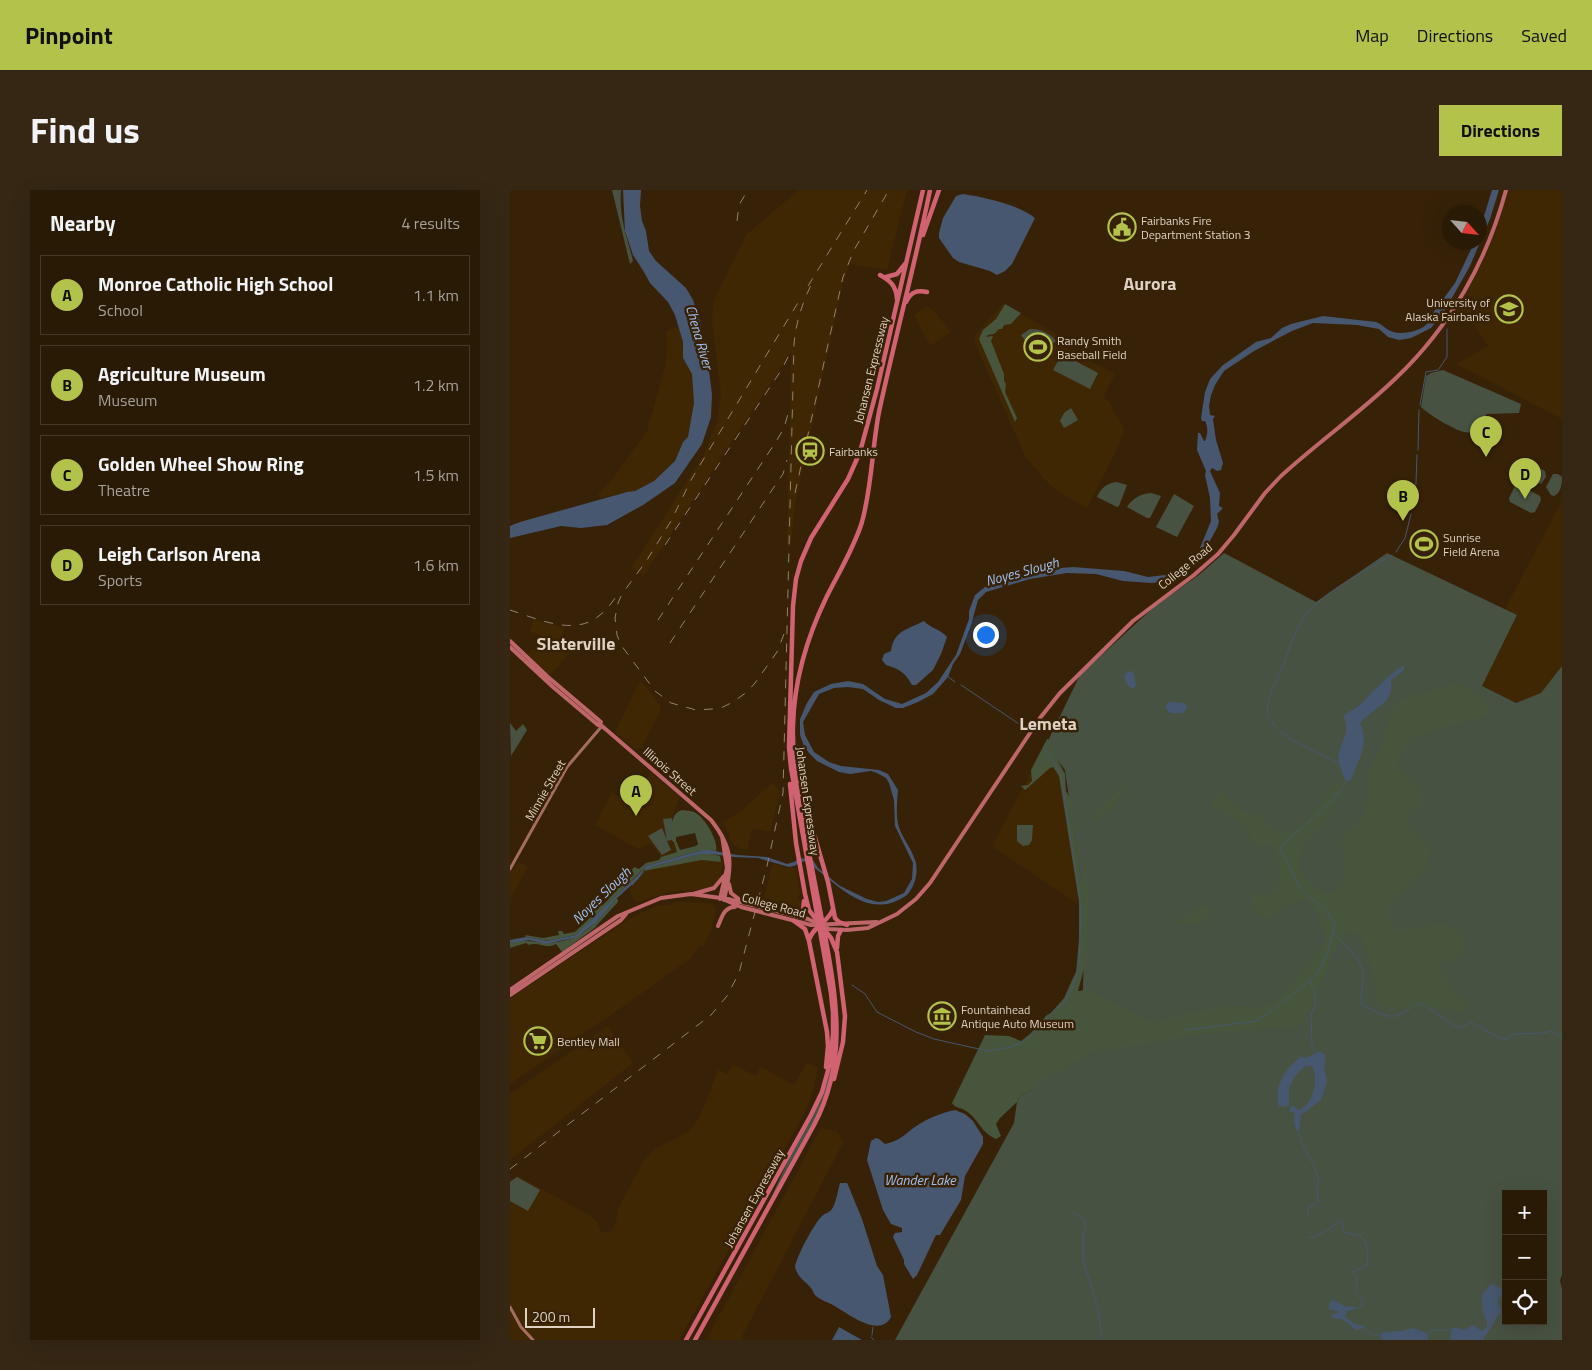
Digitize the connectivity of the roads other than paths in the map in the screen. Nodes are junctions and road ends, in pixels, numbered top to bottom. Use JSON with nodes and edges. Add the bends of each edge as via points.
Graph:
{"nodes":[{"id":1,"x":924,"y":190,"type":"edge"},
{"id":2,"x":930,"y":190,"type":"edge"},
{"id":3,"x":938,"y":190,"type":"edge"},
{"id":4,"x":1506,"y":190,"type":"edge"},
{"id":5,"x":908,"y":256,"type":"junction"},
{"id":6,"x":913,"y":265,"type":"junction"},
{"id":7,"x":880,"y":275,"type":"dead end"},
{"id":8,"x":886,"y":276,"type":"dead end"},
{"id":9,"x":927,"y":292,"type":"dead end"},
{"id":10,"x":897,"y":307,"type":"junction"},
{"id":11,"x":902,"y":310,"type":"junction"},
{"id":12,"x":510,"y":641,"type":"edge"},
{"id":13,"x":510,"y":647,"type":"edge"},
{"id":14,"x":601,"y":725,"type":"junction"},
{"id":15,"x":790,"y":747,"type":"junction"},
{"id":16,"x":795,"y":768,"type":"junction"},
{"id":17,"x":808,"y":856,"type":"junction"},
{"id":18,"x":728,"y":862,"type":"junction"},
{"id":19,"x":510,"y":868,"type":"edge"},
{"id":20,"x":726,"y":872,"type":"junction"},
{"id":21,"x":729,"y":882,"type":"junction"},
{"id":22,"x":691,"y":894,"type":"junction"},
{"id":23,"x":804,"y":894,"type":"junction"},
{"id":24,"x":723,"y":899,"type":"junction"},
{"id":25,"x":746,"y":903,"type":"junction"},
{"id":26,"x":741,"y":907,"type":"junction"},
{"id":27,"x":833,"y":908,"type":"junction"},
{"id":28,"x":626,"y":914,"type":"junction"},
{"id":29,"x":819,"y":915,"type":"junction"},
{"id":30,"x":798,"y":916,"type":"junction"},
{"id":31,"x":794,"y":921,"type":"junction"},
{"id":32,"x":877,"y":922,"type":"junction"},
{"id":33,"x":820,"y":925,"type":"junction"},
{"id":34,"x":847,"y":925,"type":"junction"},
{"id":35,"x":718,"y":926,"type":"dead end"},
{"id":36,"x":841,"y":930,"type":"junction"},
{"id":37,"x":823,"y":936,"type":"junction"},
{"id":38,"x":809,"y":941,"type":"junction"},
{"id":39,"x":837,"y":952,"type":"junction"},
{"id":40,"x":510,"y":990,"type":"edge"},
{"id":41,"x":510,"y":995,"type":"edge"},
{"id":42,"x":817,"y":1102,"type":"junction"},
{"id":43,"x":819,"y":1117,"type":"junction"},
{"id":44,"x":510,"y":1307,"type":"edge"},
{"id":45,"x":533,"y":1340,"type":"edge"},
{"id":46,"x":686,"y":1340,"type":"edge"},
{"id":47,"x":695,"y":1340,"type":"edge"}],
"edges":[{"from":1,"to":5,"type":"highway","name":"Johansen Expressway"},
{"from":2,"to":6,"type":"highway","name":"Johansen Expressway"},
{"from":3,"to":6,"type":"highway"},
{"from":4,"to":32,"type":"main road","name":"College Road","via":[[1493,232],[1472,277],[1455,307],[1422,350],[1388,386],[1281,476],[1209,562],[1133,620],[1060,693],[923,892],[903,910]]},
{"from":5,"to":8,"type":"highway","via":[[899,272]]},
{"from":5,"to":10,"type":"highway","name":"Johansen Expressway"},
{"from":6,"to":11,"type":"highway","name":"Johansen Expressway"},
{"from":7,"to":10,"type":"highway","via":[[895,287]]},
{"from":9,"to":11,"type":"highway","via":[[912,293]]},
{"from":10,"to":15,"type":"highway","name":"Johansen Expressway","via":[[860,452],[848,479],[810,538],[798,572],[793,598]]},
{"from":11,"to":16,"type":"highway","name":"Johansen Expressway","via":[[876,426],[863,518],[852,549],[819,612],[802,664],[794,717]]},
{"from":12,"to":14,"type":"main road","name":"Illinois Street"},
{"from":13,"to":14,"type":"main road","name":"Illinois Street"},
{"from":14,"to":18,"type":"main road","name":"Illinois Street","via":[[707,816],[724,838]]},
{"from":14,"to":19,"type":"main road","name":"Minnie Street","via":[[567,766]]},
{"from":15,"to":17,"type":"highway","name":"Johansen Expressway","via":[[793,784]]},
{"from":15,"to":23,"type":"highway","via":[[792,808]]},
{"from":16,"to":17,"type":"highway","name":"Johansen Expressway"},
{"from":16,"to":27,"type":"highway"},
{"from":17,"to":29,"type":"highway","name":"Johansen Expressway"},
{"from":17,"to":29,"type":"highway","name":"Johansen Expressway","via":[[808,870]]},
{"from":18,"to":20,"type":"main road","name":"Illinois Street"},
{"from":18,"to":21,"type":"main road","name":"Illinois Street"},
{"from":20,"to":22,"type":"main road","via":[[714,888]]},
{"from":20,"to":24,"type":"main road","name":"Illinois Street"},
{"from":21,"to":24,"type":"main road","name":"Illinois Street"},
{"from":21,"to":25,"type":"main road","via":[[732,895]]},
{"from":22,"to":24,"type":"main road","name":"College Road"},
{"from":22,"to":28,"type":"main road","name":"College Road","via":[[661,898]]},
{"from":23,"to":30,"type":"highway","via":[[803,910]]},
{"from":23,"to":33,"type":"highway","via":[[809,910]]},
{"from":24,"to":25,"type":"main road","name":"College Road"},
{"from":24,"to":26,"type":"main road","name":"College Road"},
{"from":25,"to":30,"type":"main road","name":"College Road"},
{"from":26,"to":31,"type":"main road","name":"College Road"},
{"from":26,"to":35,"type":"main road","via":[[727,909]]},
{"from":27,"to":33,"type":"highway","via":[[829,918]]},
{"from":27,"to":34,"type":"highway","via":[[836,920]]},
{"from":28,"to":40,"type":"main road","name":"College Road","via":[[618,916]]},
{"from":28,"to":41,"type":"main road","name":"College Road"},
{"from":29,"to":37,"type":"highway","name":"Johansen Expressway"},
{"from":30,"to":33,"type":"main road","name":"College Road"},
{"from":31,"to":33,"type":"main road","name":"College Road"},
{"from":31,"to":38,"type":"highway","via":[[806,929]]},
{"from":32,"to":34,"type":"main road","name":"College Road"},
{"from":32,"to":36,"type":"main road","name":"College Road","via":[[868,928]]},
{"from":33,"to":34,"type":"main road","name":"College Road"},
{"from":33,"to":36,"type":"main road","name":"College Road"},
{"from":33,"to":38,"type":"highway"},
{"from":33,"to":39,"type":"highway"},
{"from":36,"to":39,"type":"highway"},
{"from":37,"to":42,"type":"highway","name":"Johansen Expressway","via":[[834,1034],[827,1074]]},
{"from":37,"to":43,"type":"highway","name":"Johansen Expressway","via":[[835,995],[838,1034],[832,1077]]},
{"from":38,"to":42,"type":"highway","via":[[828,1046]]},
{"from":39,"to":43,"type":"highway","via":[[845,1034],[827,1102]]},
{"from":42,"to":46,"type":"highway","name":"Johansen Expressway"},
{"from":43,"to":47,"type":"highway","name":"Johansen Expressway"},
{"from":44,"to":45,"type":"main road"}]}
